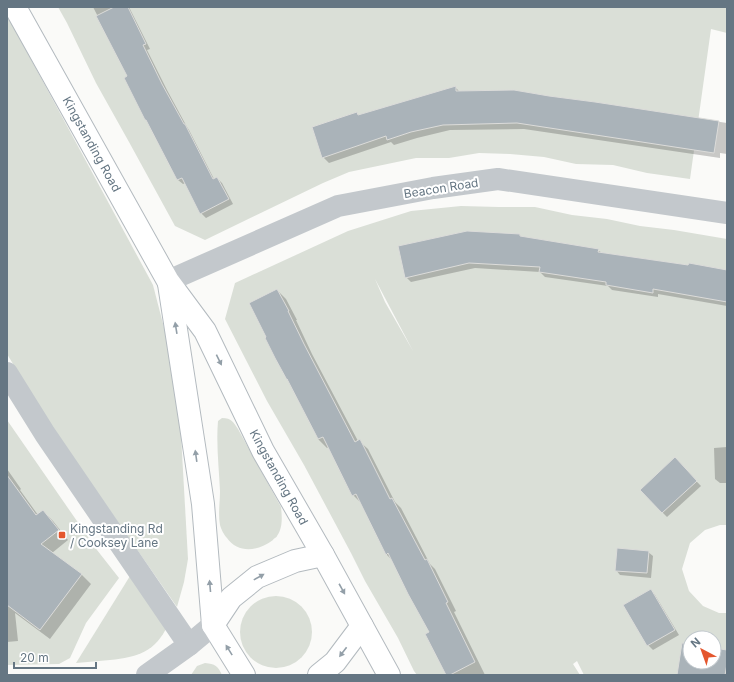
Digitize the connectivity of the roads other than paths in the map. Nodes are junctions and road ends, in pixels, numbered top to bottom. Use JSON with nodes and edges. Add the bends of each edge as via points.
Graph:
{"nodes":[{"id":1,"x":15,"y":7,"type":"edge"},
{"id":2,"x":727,"y":213,"type":"edge"},
{"id":3,"x":168,"y":281,"type":"junction"},
{"id":4,"x":7,"y":373,"type":"edge"},
{"id":5,"x":323,"y":555,"type":"junction"},
{"id":6,"x":213,"y":624,"type":"junction"},
{"id":7,"x":362,"y":626,"type":"junction"},
{"id":8,"x":189,"y":645,"type":"junction"},
{"id":9,"x":147,"y":675,"type":"edge"},
{"id":10,"x":244,"y":675,"type":"edge"},
{"id":11,"x":320,"y":675,"type":"edge"},
{"id":12,"x":388,"y":675,"type":"edge"}],
"edges":[{"from":1,"to":3,"type":"main road","name":"Kingstanding Road"},
{"from":2,"to":3,"type":"street","name":"Beacon Road","via":[[498,179],[338,206]]},
{"from":3,"to":5,"type":"main road","name":"Kingstanding Road","one_way":true,"via":[[205,331],[263,451]]},
{"from":6,"to":3,"type":"main road","name":"Kingstanding Road","one_way":true,"via":[[203,504]]},
{"from":4,"to":8,"type":"street","via":[[45,434]]},
{"from":6,"to":5,"type":"main road","one_way":true,"via":[[231,598],[257,577],[295,561]]},
{"from":5,"to":7,"type":"main road","name":"Kingstanding Road","one_way":true},
{"from":6,"to":8,"type":"street"},
{"from":10,"to":6,"type":"main road","name":"Kingstanding Road","one_way":true},
{"from":7,"to":11,"type":"main road","one_way":true,"via":[[335,662]]},
{"from":7,"to":12,"type":"main road","name":"Kingstanding Road"},
{"from":8,"to":9,"type":"street"}]}
